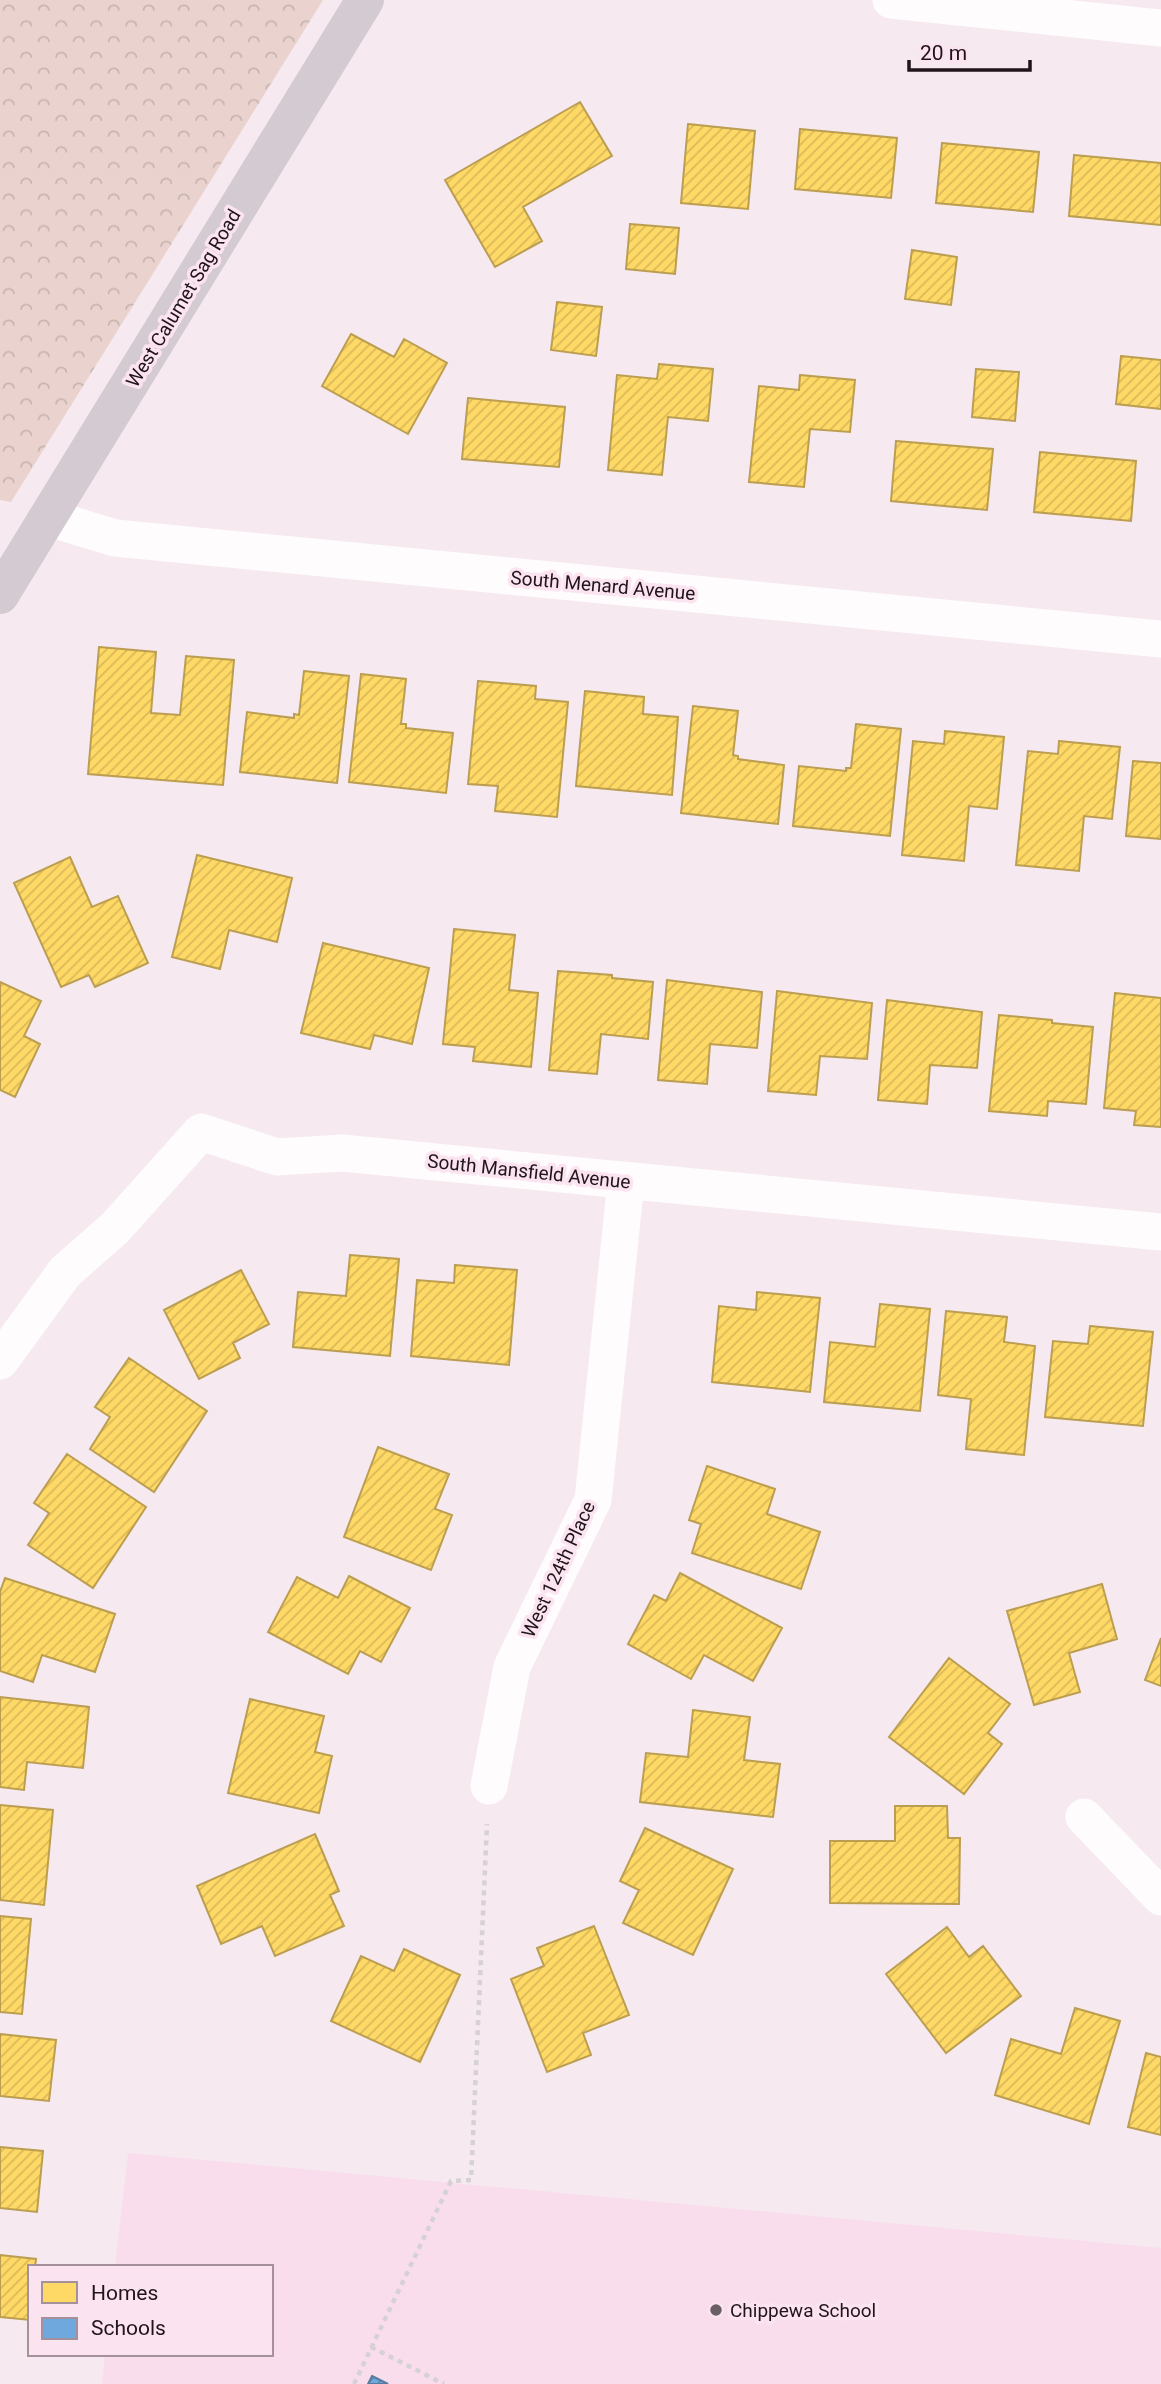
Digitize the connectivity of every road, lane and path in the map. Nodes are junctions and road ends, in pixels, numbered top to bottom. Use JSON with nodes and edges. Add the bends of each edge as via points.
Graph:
{"nodes":[{"id":1,"x":365,"y":0,"type":"edge"},
{"id":2,"x":891,"y":0,"type":"edge"},
{"id":3,"x":1161,"y":28,"type":"edge"},
{"id":4,"x":49,"y":518,"type":"junction"},
{"id":5,"x":0,"y":595,"type":"edge"},
{"id":6,"x":1161,"y":639,"type":"edge"},
{"id":7,"x":626,"y":1181,"type":"junction"},
{"id":8,"x":1161,"y":1231,"type":"edge"},
{"id":9,"x":1,"y":1359,"type":"edge"},
{"id":10,"x":489,"y":1786,"type":"joint"},
{"id":11,"x":1084,"y":1817,"type":"dead end"},
{"id":12,"x":1161,"y":1896,"type":"edge"},
{"id":13,"x":371,"y":2347,"type":"junction"},
{"id":14,"x":354,"y":2384,"type":"edge"},
{"id":15,"x":444,"y":2384,"type":"edge"}],
"edges":[{"from":1,"to":4,"type":"main road","name":"West Calumet Sag Road"},
{"from":2,"to":3,"type":"street"},
{"from":4,"to":5,"type":"main road","name":"West Calumet Sag Road"},
{"from":4,"to":6,"type":"street","name":"South Menard Avenue","via":[[114,538]]},
{"from":7,"to":8,"type":"street","name":"South Mansfield Avenue"},
{"from":7,"to":9,"type":"street","name":"South Mansfield Avenue","via":[[342,1153],[277,1157],[201,1132],[115,1228],[65,1272]]},
{"from":7,"to":10,"type":"street","name":"West 124th Place","via":[[593,1500],[512,1667]]},
{"from":10,"to":13,"type":"path","via":[[471,2180],[451,2181]]},
{"from":11,"to":12,"type":"street"},
{"from":13,"to":14,"type":"path"},
{"from":13,"to":15,"type":"path"}]}
